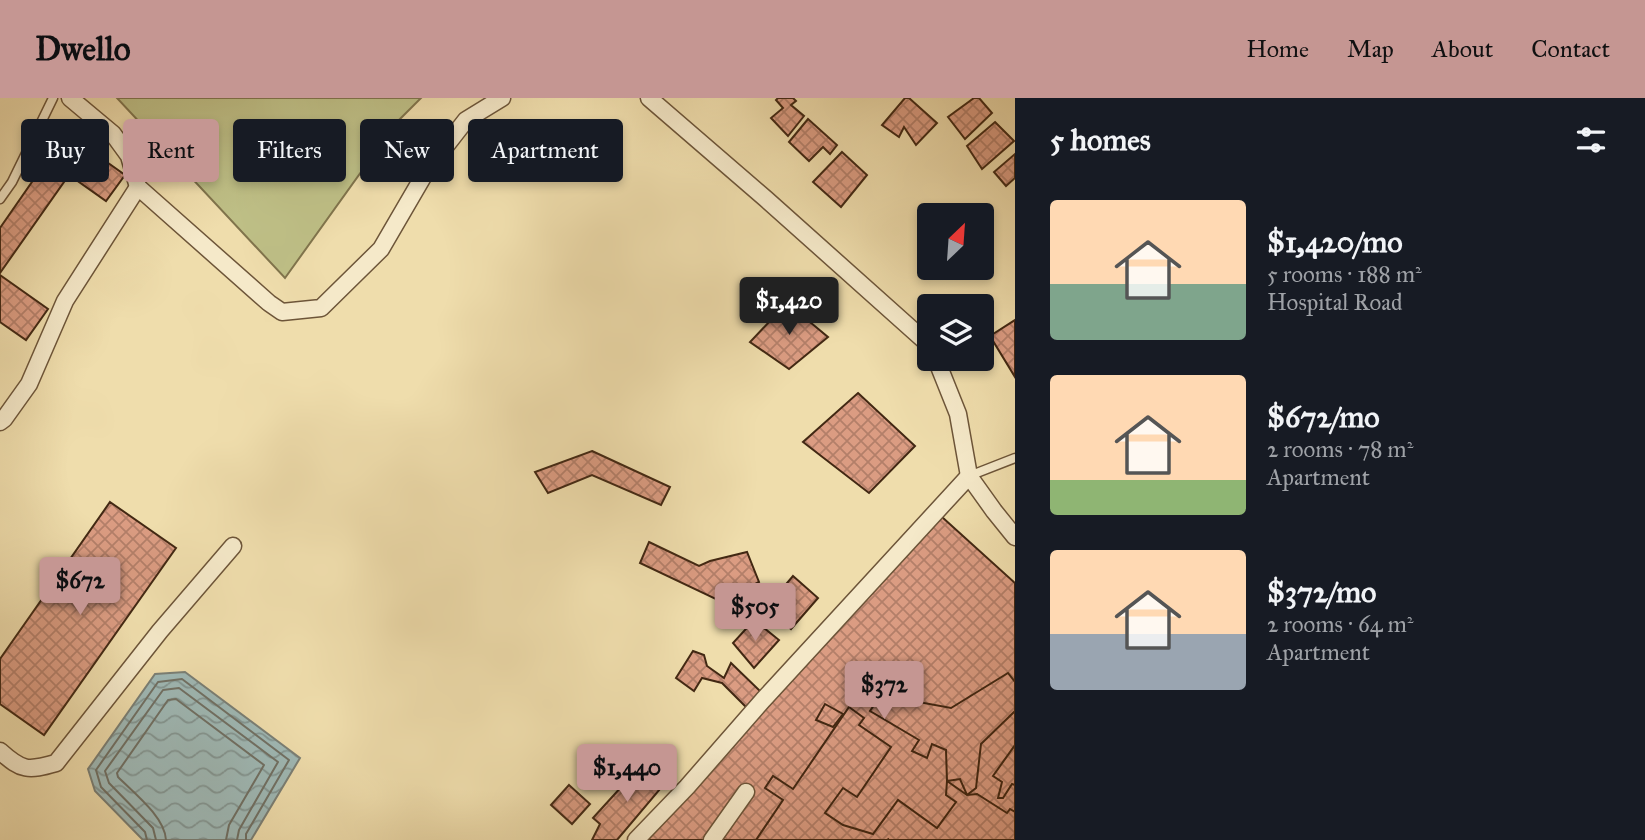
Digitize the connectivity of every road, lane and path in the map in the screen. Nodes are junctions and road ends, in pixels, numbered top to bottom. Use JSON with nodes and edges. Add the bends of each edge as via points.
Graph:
{"nodes":[{"id":1,"x":53,"y":98,"type":"edge"},
{"id":2,"x":70,"y":98,"type":"edge"},
{"id":3,"x":502,"y":98,"type":"edge"},
{"id":4,"x":649,"y":98,"type":"edge"},
{"id":5,"x":138,"y":187,"type":"junction"},
{"id":6,"x":0,"y":199,"type":"edge"},
{"id":7,"x":917,"y":334,"type":"edge"},
{"id":8,"x":941,"y":371,"type":"edge"},
{"id":9,"x":0,"y":422,"type":"edge"},
{"id":10,"x":1015,"y":458,"type":"edge"},
{"id":11,"x":969,"y":476,"type":"junction"},
{"id":12,"x":1015,"y":537,"type":"edge"},
{"id":13,"x":233,"y":546,"type":"dead end"},
{"id":14,"x":0,"y":751,"type":"edge"},
{"id":15,"x":746,"y":792,"type":"dead end"},
{"id":16,"x":636,"y":840,"type":"edge"},
{"id":17,"x":712,"y":840,"type":"edge"}],
"edges":[{"from":1,"to":6,"type":"lane"},
{"from":2,"to":5,"type":"street","via":[[113,134],[129,156]]},
{"from":3,"to":5,"type":"street","via":[[466,120],[427,170],[381,250],[321,308],[282,312]]},
{"from":4,"to":7,"type":"street"},
{"from":5,"to":9,"type":"street","via":[[65,301],[29,384]]},
{"from":8,"to":11,"type":"street","via":[[958,414]]},
{"from":10,"to":11,"type":"lane"},
{"from":11,"to":12,"type":"street"},
{"from":11,"to":16,"type":"street"},
{"from":13,"to":14,"type":"street","via":[[56,763],[33,770],[13,763]]},
{"from":15,"to":17,"type":"street"}]}
